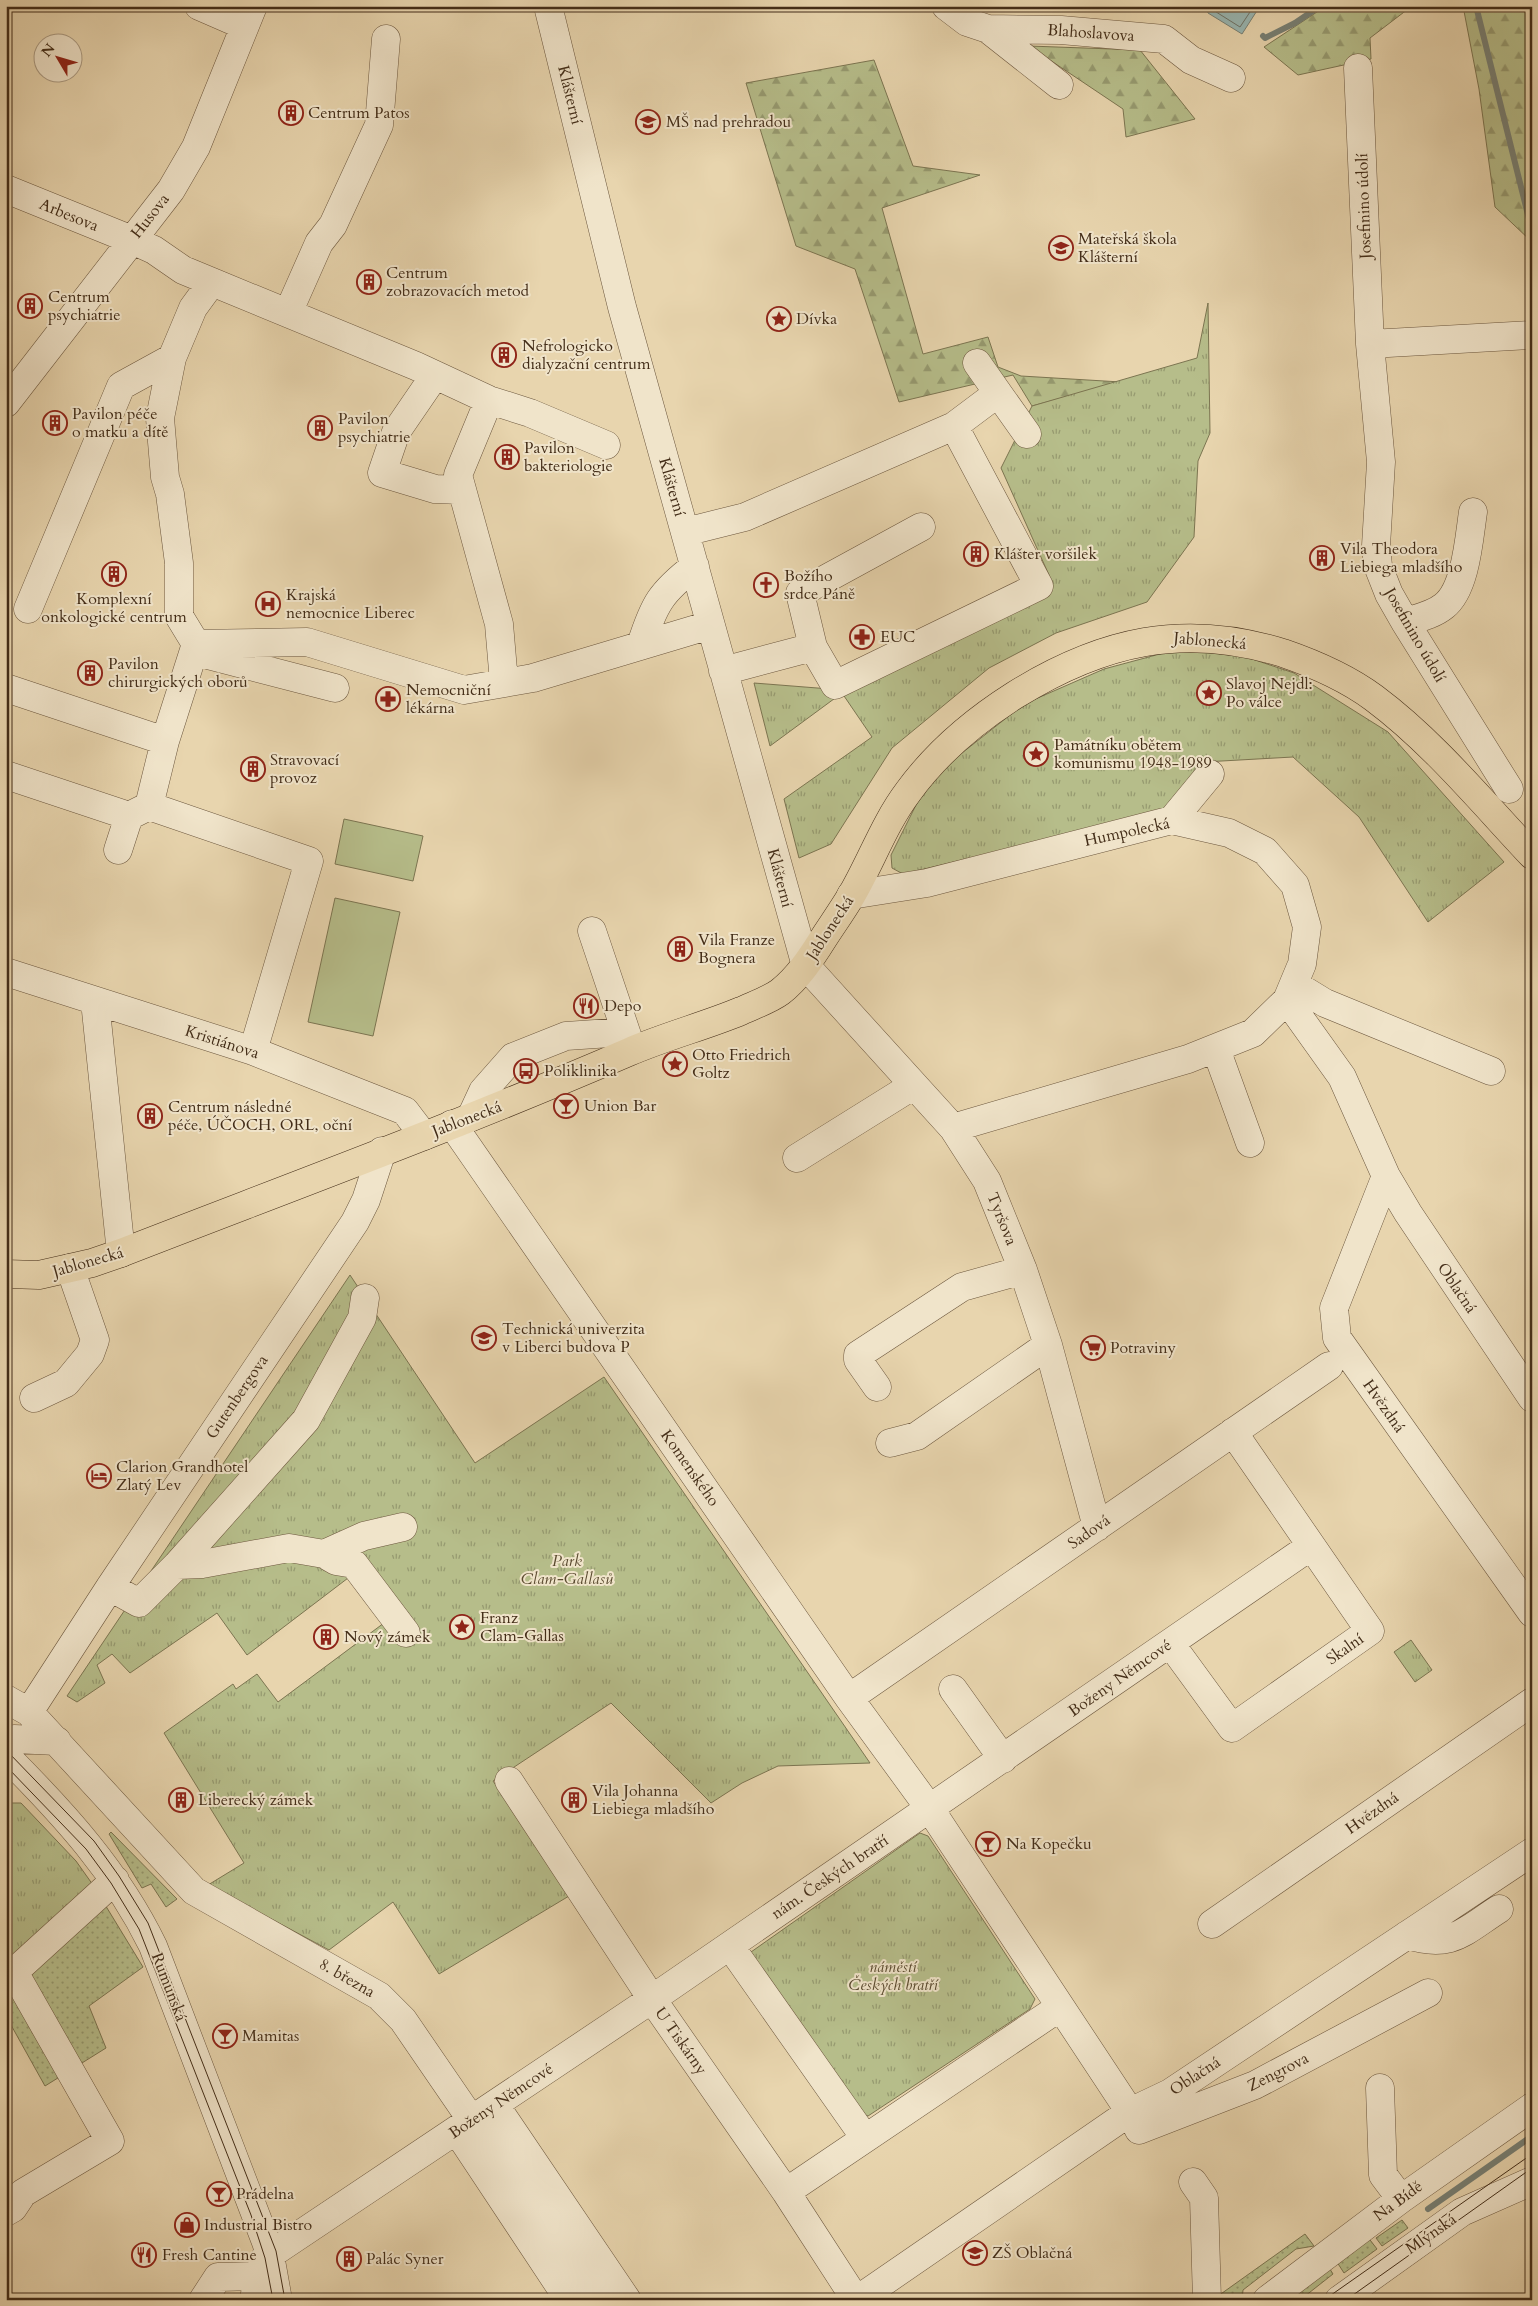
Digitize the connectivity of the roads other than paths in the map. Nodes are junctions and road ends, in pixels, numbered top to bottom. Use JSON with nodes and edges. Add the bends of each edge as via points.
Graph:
{"nodes":[{"id":1,"x":199,"y":6,"type":"edge"},
{"id":2,"x":548,"y":6,"type":"edge"},
{"id":3,"x":946,"y":6,"type":"edge"},
{"id":4,"x":249,"y":16,"type":"edge"},
{"id":5,"x":988,"y":29,"type":"junction"},
{"id":6,"x":386,"y":39,"type":"dead end"},
{"id":7,"x":1358,"y":68,"type":"dead end"},
{"id":8,"x":1231,"y":78,"type":"dead end"},
{"id":9,"x":1059,"y":85,"type":"dead end"},
{"id":10,"x":6,"y":190,"type":"edge"},
{"id":11,"x":132,"y":240,"type":"junction"},
{"id":12,"x":212,"y":282,"type":"junction"},
{"id":13,"x":288,"y":313,"type":"junction"},
{"id":14,"x":1532,"y":335,"type":"edge"},
{"id":15,"x":1370,"y":344,"type":"junction"},
{"id":16,"x":172,"y":358,"type":"junction"},
{"id":17,"x":977,"y":363,"type":"dead end"},
{"id":18,"x":435,"y":375,"type":"junction"},
{"id":19,"x":998,"y":393,"type":"junction"},
{"id":20,"x":489,"y":400,"type":"junction"},
{"id":21,"x":6,"y":403,"type":"edge"},
{"id":22,"x":954,"y":426,"type":"junction"},
{"id":23,"x":1027,"y":434,"type":"dead end"},
{"id":24,"x":606,"y":445,"type":"dead end"},
{"id":25,"x":462,"y":490,"type":"junction"},
{"id":26,"x":1473,"y":512,"type":"dead end"},
{"id":27,"x":921,"y":527,"type":"dead end"},
{"id":28,"x":686,"y":532,"type":"junction"},
{"id":29,"x":695,"y":566,"type":"junction"},
{"id":30,"x":28,"y":609,"type":"dead end"},
{"id":31,"x":1405,"y":622,"type":"junction"},
{"id":32,"x":710,"y":625,"type":"junction"},
{"id":33,"x":641,"y":645,"type":"junction"},
{"id":34,"x":813,"y":646,"type":"junction"},
{"id":35,"x":194,"y":648,"type":"junction"},
{"id":36,"x":722,"y":671,"type":"junction"},
{"id":37,"x":504,"y":682,"type":"junction"},
{"id":38,"x":6,"y":688,"type":"edge"},
{"id":39,"x":334,"y":688,"type":"dead end"},
{"id":40,"x":165,"y":741,"type":"junction"},
{"id":41,"x":1210,"y":774,"type":"dead end"},
{"id":42,"x":6,"y":775,"type":"edge"},
{"id":43,"x":1509,"y":789,"type":"dead end"},
{"id":44,"x":139,"y":811,"type":"junction"},
{"id":45,"x":1172,"y":820,"type":"junction"},
{"id":46,"x":118,"y":850,"type":"dead end"},
{"id":47,"x":1532,"y":855,"type":"edge"},
{"id":48,"x":852,"y":895,"type":"junction"},
{"id":49,"x":592,"y":932,"type":"dead end"},
{"id":50,"x":806,"y":966,"type":"junction"},
{"id":51,"x":6,"y":972,"type":"edge"},
{"id":52,"x":1291,"y":992,"type":"junction"},
{"id":53,"x":95,"y":1001,"type":"junction"},
{"id":54,"x":629,"y":1041,"type":"junction"},
{"id":55,"x":1216,"y":1049,"type":"junction"},
{"id":56,"x":253,"y":1051,"type":"junction"},
{"id":57,"x":1491,"y":1071,"type":"dead end"},
{"id":58,"x":914,"y":1085,"type":"junction"},
{"id":59,"x":462,"y":1121,"type":"junction"},
{"id":60,"x":953,"y":1128,"type":"junction"},
{"id":61,"x":424,"y":1136,"type":"junction"},
{"id":62,"x":1250,"y":1142,"type":"dead end"},
{"id":63,"x":382,"y":1151,"type":"junction"},
{"id":64,"x":797,"y":1158,"type":"dead end"},
{"id":65,"x":1386,"y":1176,"type":"junction"},
{"id":66,"x":121,"y":1253,"type":"junction"},
{"id":67,"x":70,"y":1268,"type":"junction"},
{"id":68,"x":1023,"y":1270,"type":"junction"},
{"id":69,"x":6,"y":1274,"type":"edge"},
{"id":70,"x":365,"y":1298,"type":"dead end"},
{"id":71,"x":1048,"y":1345,"type":"junction"},
{"id":72,"x":1329,"y":1366,"type":"dead end"},
{"id":73,"x":877,"y":1386,"type":"dead end"},
{"id":74,"x":34,"y":1398,"type":"dead end"},
{"id":75,"x":1532,"y":1398,"type":"edge"},
{"id":76,"x":1233,"y":1432,"type":"junction"},
{"id":77,"x":890,"y":1443,"type":"dead end"},
{"id":78,"x":403,"y":1527,"type":"dead end"},
{"id":79,"x":1097,"y":1527,"type":"junction"},
{"id":80,"x":1311,"y":1546,"type":"junction"},
{"id":81,"x":324,"y":1554,"type":"junction"},
{"id":82,"x":177,"y":1565,"type":"junction"},
{"id":83,"x":110,"y":1586,"type":"junction"},
{"id":84,"x":1532,"y":1613,"type":"edge"},
{"id":85,"x":406,"y":1633,"type":"dead end"},
{"id":86,"x":1170,"y":1643,"type":"junction"},
{"id":87,"x":953,"y":1689,"type":"dead end"},
{"id":88,"x":849,"y":1698,"type":"junction"},
{"id":89,"x":1532,"y":1702,"type":"edge"},
{"id":90,"x":14,"y":1704,"type":"edge"},
{"id":91,"x":56,"y":1741,"type":"junction"},
{"id":92,"x":9,"y":1746,"type":"edge"},
{"id":93,"x":1003,"y":1758,"type":"junction"},
{"id":94,"x":509,"y":1781,"type":"dead end"},
{"id":95,"x":930,"y":1809,"type":"junction"},
{"id":96,"x":1532,"y":1852,"type":"edge"},
{"id":97,"x":115,"y":1880,"type":"junction"},
{"id":98,"x":1499,"y":1909,"type":"dead end"},
{"id":99,"x":1212,"y":1924,"type":"dead end"},
{"id":100,"x":1407,"y":1935,"type":"junction"},
{"id":101,"x":730,"y":1946,"type":"junction"},
{"id":102,"x":10,"y":1978,"type":"edge"},
{"id":103,"x":1428,"y":1993,"type":"dead end"},
{"id":104,"x":652,"y":1999,"type":"junction"},
{"id":105,"x":1060,"y":2007,"type":"junction"},
{"id":106,"x":1380,"y":2088,"type":"dead end"},
{"id":107,"x":1532,"y":2107,"type":"edge"},
{"id":108,"x":1130,"y":2112,"type":"junction"},
{"id":109,"x":475,"y":2119,"type":"junction"},
{"id":110,"x":865,"y":2138,"type":"junction"},
{"id":111,"x":1532,"y":2181,"type":"edge"},
{"id":112,"x":1193,"y":2182,"type":"dead end"},
{"id":113,"x":786,"y":2192,"type":"junction"},
{"id":114,"x":1401,"y":2198,"type":"junction"},
{"id":115,"x":6,"y":2212,"type":"edge"},
{"id":116,"x":261,"y":2277,"type":"edge"},
{"id":117,"x":203,"y":2300,"type":"edge"},
{"id":118,"x":278,"y":2300,"type":"edge"},
{"id":119,"x":569,"y":2300,"type":"edge"},
{"id":120,"x":595,"y":2300,"type":"edge"},
{"id":121,"x":627,"y":2300,"type":"edge"},
{"id":122,"x":857,"y":2300,"type":"edge"},
{"id":123,"x":1207,"y":2300,"type":"edge"},
{"id":124,"x":1267,"y":2300,"type":"edge"},
{"id":125,"x":1339,"y":2300,"type":"edge"}],
"edges":[{"from":1,"to":4,"type":"street"},
{"from":2,"to":28,"type":"street","name":"Klášterní","via":[[622,307]]},
{"from":3,"to":5,"type":"street","name":"Blahoslavova","via":[[966,22]]},
{"from":4,"to":11,"type":"street","name":"Husova","via":[[196,147],[171,190]]},
{"from":5,"to":8,"type":"street","name":"Blahoslavova","via":[[1061,30],[1164,40],[1191,60]]},
{"from":5,"to":9,"type":"street"},
{"from":6,"to":13,"type":"street","via":[[379,125],[333,225],[319,243]]},
{"from":7,"to":15,"type":"street","name":"Josefinino údolí"},
{"from":10,"to":11,"type":"street","name":"Arbesova"},
{"from":11,"to":12,"type":"street","name":"Arbesova","via":[[154,250],[183,270]]},
{"from":11,"to":21,"type":"street","name":"Husova"},
{"from":12,"to":13,"type":"street","name":"Arbesova"},
{"from":12,"to":16,"type":"street","via":[[193,308]]},
{"from":13,"to":18,"type":"street","name":"Arbesova"},
{"from":14,"to":15,"type":"street"},
{"from":15,"to":31,"type":"street","name":"Josefinino údolí","via":[[1381,462],[1376,546],[1389,594]]},
{"from":16,"to":30,"type":"street","via":[[121,386]]},
{"from":16,"to":35,"type":"street","via":[[160,418],[165,477],[179,563],[179,616]]},
{"from":17,"to":19,"type":"street"},
{"from":18,"to":20,"type":"street","name":"Arbesova"},
{"from":18,"to":25,"type":"street","via":[[396,432],[382,473],[435,489]]},
{"from":19,"to":22,"type":"street"},
{"from":19,"to":23,"type":"street"},
{"from":20,"to":24,"type":"street","name":"Arbesova","via":[[530,413]]},
{"from":20,"to":25,"type":"street","via":[[458,475]]},
{"from":22,"to":28,"type":"street","via":[[745,517]]},
{"from":22,"to":34,"type":"street","via":[[1039,586],[835,685]]},
{"from":25,"to":37,"type":"street","via":[[498,624]]},
{"from":26,"to":31,"type":"street","via":[[1461,578],[1454,594],[1446,606]]},
{"from":27,"to":34,"type":"street","via":[[800,593]]},
{"from":28,"to":29,"type":"street","name":"Klášterní"},
{"from":29,"to":32,"type":"street","name":"Klášterní"},
{"from":29,"to":33,"type":"street","via":[[673,583],[659,600],[651,613]]},
{"from":31,"to":43,"type":"street","name":"Josefinino údolí"},
{"from":32,"to":33,"type":"street"},
{"from":32,"to":36,"type":"street","name":"Klášterní"},
{"from":33,"to":37,"type":"street","via":[[533,678]]},
{"from":34,"to":36,"type":"street"},
{"from":35,"to":37,"type":"street","via":[[307,642],[464,690]]},
{"from":35,"to":39,"type":"street"},
{"from":35,"to":40,"type":"street"},
{"from":36,"to":50,"type":"street","name":"Klášterní"},
{"from":38,"to":40,"type":"street"},
{"from":40,"to":44,"type":"street"},
{"from":41,"to":45,"type":"street"},
{"from":42,"to":44,"type":"street"},
{"from":44,"to":46,"type":"street"},
{"from":44,"to":56,"type":"street","via":[[309,861]]},
{"from":45,"to":48,"type":"street","name":"Humpolecká","via":[[927,883]]},
{"from":45,"to":52,"type":"street","name":"Humpolecká","via":[[1229,833],[1265,851],[1295,885],[1307,927],[1302,964]]},
{"from":47,"to":48,"type":"main road","name":"Jablonecká","via":[[1406,723],[1340,677],[1261,646],[1169,637],[1121,646],[1066,667],[992,710],[958,737],[930,764],[908,792],[877,842]]},
{"from":48,"to":50,"type":"main road","name":"Jablonecká"},
{"from":49,"to":54,"type":"street"},
{"from":50,"to":54,"type":"main road","name":"Jablonecká","via":[[779,992],[757,1004]]},
{"from":50,"to":58,"type":"street","name":"Tyršova"},
{"from":51,"to":53,"type":"street","name":"Kristiánova"},
{"from":52,"to":55,"type":"street","name":"Humpolecká","via":[[1253,1033]]},
{"from":52,"to":57,"type":"street"},
{"from":52,"to":65,"type":"street","name":"Oblačná","via":[[1342,1077]]},
{"from":53,"to":56,"type":"street","name":"Kristiánova"},
{"from":53,"to":66,"type":"street"},
{"from":54,"to":59,"type":"main road","name":"Jablonecká"},
{"from":54,"to":59,"type":"street","via":[[566,1036],[513,1058],[483,1091]]},
{"from":55,"to":60,"type":"street","name":"Humpolecká"},
{"from":55,"to":62,"type":"street"},
{"from":56,"to":61,"type":"street","name":"Kristiánova","via":[[405,1110]]},
{"from":58,"to":60,"type":"street","name":"Tyršova"},
{"from":58,"to":64,"type":"street"},
{"from":59,"to":61,"type":"main road","name":"Jablonecká"},
{"from":59,"to":88,"type":"street","name":"Komenského"},
{"from":60,"to":68,"type":"street","name":"Tyršova","via":[[987,1182]]},
{"from":61,"to":63,"type":"main road","name":"Jablonecká"},
{"from":63,"to":66,"type":"main road","name":"Jablonecká"},
{"from":63,"to":83,"type":"street","name":"Gutenbergova","via":[[355,1222]]},
{"from":65,"to":75,"type":"street","name":"Oblačná","via":[[1426,1242]]},
{"from":65,"to":84,"type":"street","name":"Hvězdná","via":[[1334,1308],[1337,1338]]},
{"from":66,"to":67,"type":"main road","name":"Jablonecká"},
{"from":67,"to":69,"type":"main road","name":"Jablonecká","via":[[39,1275]]},
{"from":67,"to":74,"type":"street","via":[[95,1340],[90,1354],[66,1383]]},
{"from":68,"to":71,"type":"street","name":"Tyršova"},
{"from":68,"to":73,"type":"street","via":[[962,1287],[858,1356]]},
{"from":70,"to":82,"type":"street","via":[[362,1318],[306,1420]]},
{"from":71,"to":77,"type":"street","via":[[917,1436]]},
{"from":71,"to":79,"type":"street","name":"Tyršova"},
{"from":72,"to":76,"type":"street","name":"Sadová"},
{"from":76,"to":79,"type":"street","name":"Sadová"},
{"from":76,"to":80,"type":"street","name":"Skalní"},
{"from":78,"to":81,"type":"street","via":[[364,1536]]},
{"from":79,"to":88,"type":"street","name":"Sadová"},
{"from":80,"to":86,"type":"street","name":"Boženy Němcové"},
{"from":80,"to":86,"type":"street","name":"Skalní","via":[[1370,1631],[1232,1728]]},
{"from":81,"to":82,"type":"street","via":[[288,1548],[202,1564]]},
{"from":81,"to":85,"type":"street","via":[[336,1561],[354,1564]]},
{"from":82,"to":83,"type":"street","via":[[140,1603]]},
{"from":83,"to":90,"type":"street","name":"Gutenbergova","via":[[78,1635]]},
{"from":86,"to":93,"type":"street","name":"Boženy Němcové"},
{"from":87,"to":93,"type":"street"},
{"from":88,"to":95,"type":"street","name":"Komenského"},
{"from":89,"to":99,"type":"street","name":"Hvězdná"},
{"from":90,"to":91,"type":"street","name":"8. března"},
{"from":90,"to":92,"type":"street","via":[[18,1728]]},
{"from":91,"to":92,"type":"street"},
{"from":91,"to":109,"type":"street","name":"8. března","via":[[194,1891],[379,1996],[403,2020]]},
{"from":92,"to":97,"type":"street","name":"Rumunská"},
{"from":93,"to":95,"type":"street","name":"Boženy Němcové"},
{"from":94,"to":104,"type":"street","name":"U Tiskárny"},
{"from":95,"to":101,"type":"street","name":"nám. Českých bratří"},
{"from":95,"to":105,"type":"street"},
{"from":96,"to":100,"type":"street","name":"Oblačná"},
{"from":97,"to":102,"type":"street"},
{"from":97,"to":116,"type":"street","name":"Rumunská","via":[[137,1912],[153,1946]]},
{"from":98,"to":100,"type":"street","via":[[1452,1940],[1423,1940]]},
{"from":100,"to":108,"type":"street","name":"Oblačná","via":[[1170,2093]]},
{"from":101,"to":104,"type":"street","name":"Boženy Němcové"},
{"from":101,"to":110,"type":"street"},
{"from":102,"to":115,"type":"street","via":[[110,2142],[23,2193],[13,2208]]},
{"from":103,"to":108,"type":"street","name":"Zengrova","via":[[1256,2085],[1139,2130]]},
{"from":104,"to":109,"type":"street","name":"Boženy Němcové"},
{"from":104,"to":113,"type":"street","name":"U Tiskárny"},
{"from":105,"to":108,"type":"street"},
{"from":105,"to":110,"type":"street"},
{"from":106,"to":114,"type":"street","via":[[1383,2175]]},
{"from":107,"to":114,"type":"street","name":"Na Bídě"},
{"from":108,"to":122,"type":"street","name":"Oblačná"},
{"from":109,"to":116,"type":"street","name":"Boženy Němcové"},
{"from":109,"to":119,"type":"street"},
{"from":109,"to":120,"type":"street","name":"8. března"},
{"from":109,"to":121,"type":"street"},
{"from":110,"to":113,"type":"street"},
{"from":111,"to":125,"type":"street","name":"Mlýnská","via":[[1462,2212]]},
{"from":112,"to":123,"type":"street","via":[[1204,2198]]},
{"from":113,"to":122,"type":"street","name":"U Tiskárny"},
{"from":114,"to":124,"type":"street","name":"Na Bídě"},
{"from":116,"to":117,"type":"street","via":[[218,2277]]},
{"from":116,"to":118,"type":"street","name":"Rumunská"}]}
